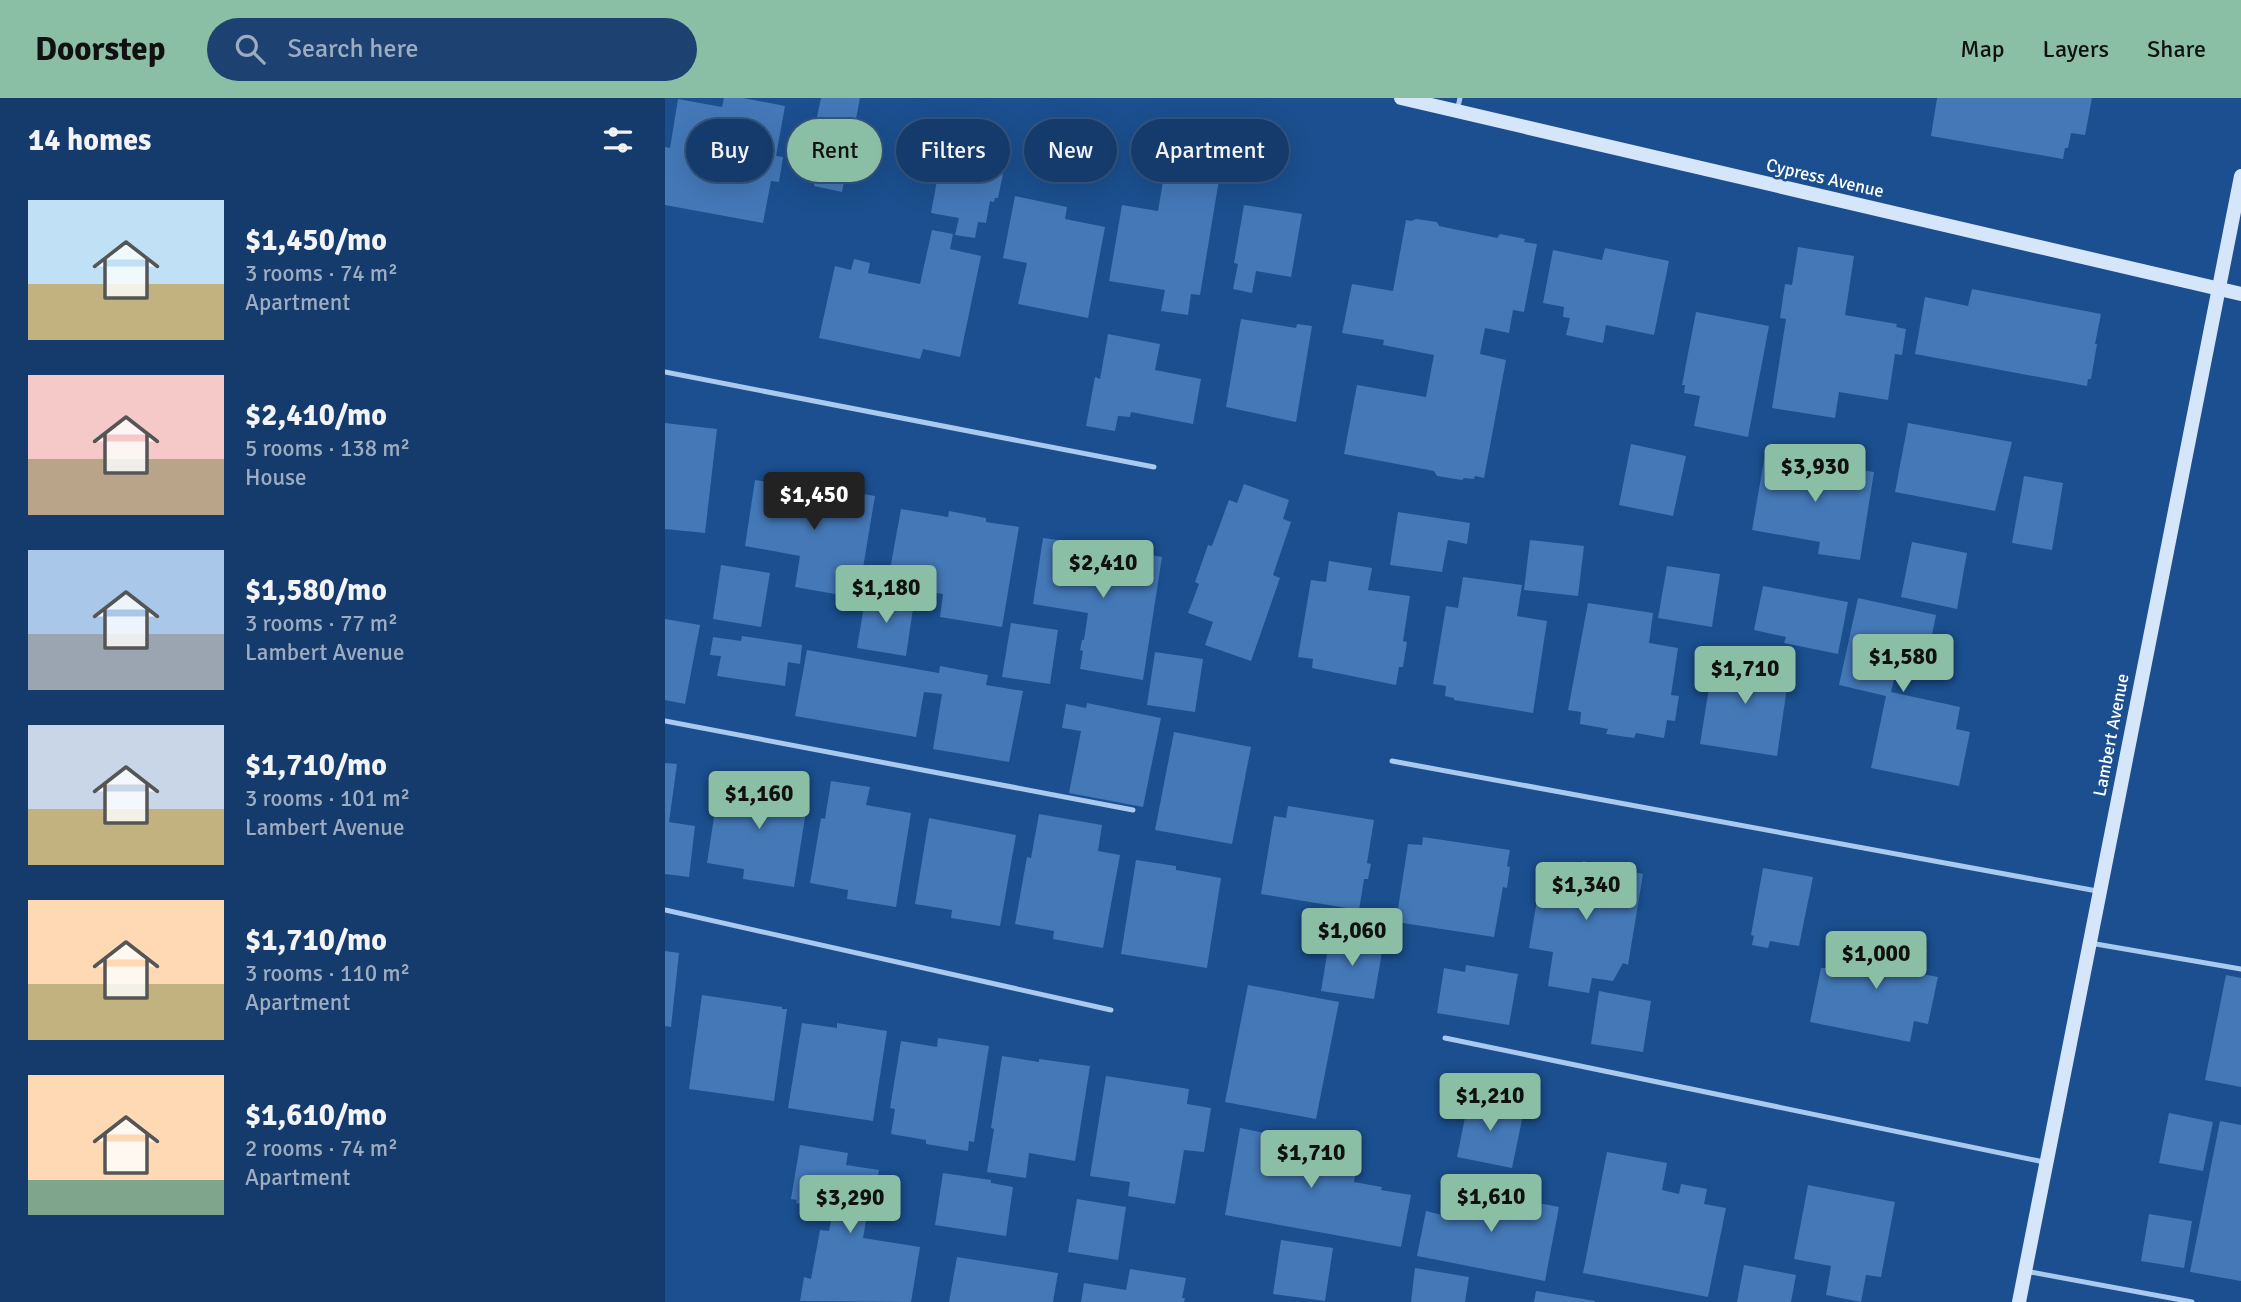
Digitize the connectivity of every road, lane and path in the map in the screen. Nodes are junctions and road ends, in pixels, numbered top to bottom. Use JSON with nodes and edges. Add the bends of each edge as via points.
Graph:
{"nodes":[{"id":1,"x":1401,"y":98,"type":"edge"},
{"id":2,"x":1459,"y":105,"type":"edge"},
{"id":3,"x":2241,"y":176,"type":"edge"},
{"id":4,"x":2219,"y":290,"type":"junction"},
{"id":5,"x":2241,"y":294,"type":"edge"},
{"id":6,"x":665,"y":372,"type":"edge"},
{"id":7,"x":1154,"y":467,"type":"dead end"},
{"id":8,"x":665,"y":722,"type":"edge"},
{"id":9,"x":1392,"y":761,"type":"dead end"},
{"id":10,"x":1133,"y":810,"type":"dead end"},
{"id":11,"x":2100,"y":892,"type":"junction"},
{"id":12,"x":665,"y":911,"type":"edge"},
{"id":13,"x":2090,"y":943,"type":"junction"},
{"id":14,"x":2241,"y":969,"type":"edge"},
{"id":15,"x":1111,"y":1010,"type":"dead end"},
{"id":16,"x":1445,"y":1038,"type":"dead end"},
{"id":17,"x":2047,"y":1163,"type":"junction"},
{"id":18,"x":2025,"y":1271,"type":"junction"},
{"id":19,"x":2019,"y":1302,"type":"edge"},
{"id":20,"x":2192,"y":1302,"type":"edge"}],
"edges":[{"from":1,"to":2,"type":"street","name":"Cypress Avenue"},
{"from":2,"to":4,"type":"street","name":"Cypress Avenue"},
{"from":3,"to":4,"type":"street","name":"Lambert Avenue"},
{"from":4,"to":5,"type":"street","name":"Cypress Avenue"},
{"from":4,"to":11,"type":"street","name":"Lambert Avenue"},
{"from":6,"to":7,"type":"lane"},
{"from":8,"to":10,"type":"lane"},
{"from":9,"to":11,"type":"lane"},
{"from":11,"to":13,"type":"street","name":"Lambert Avenue"},
{"from":12,"to":15,"type":"lane"},
{"from":13,"to":14,"type":"lane"},
{"from":13,"to":17,"type":"street","name":"Lambert Avenue"},
{"from":16,"to":17,"type":"lane"},
{"from":17,"to":18,"type":"street","name":"Lambert Avenue"},
{"from":18,"to":19,"type":"street","name":"Lambert Avenue"},
{"from":18,"to":20,"type":"lane"}]}
